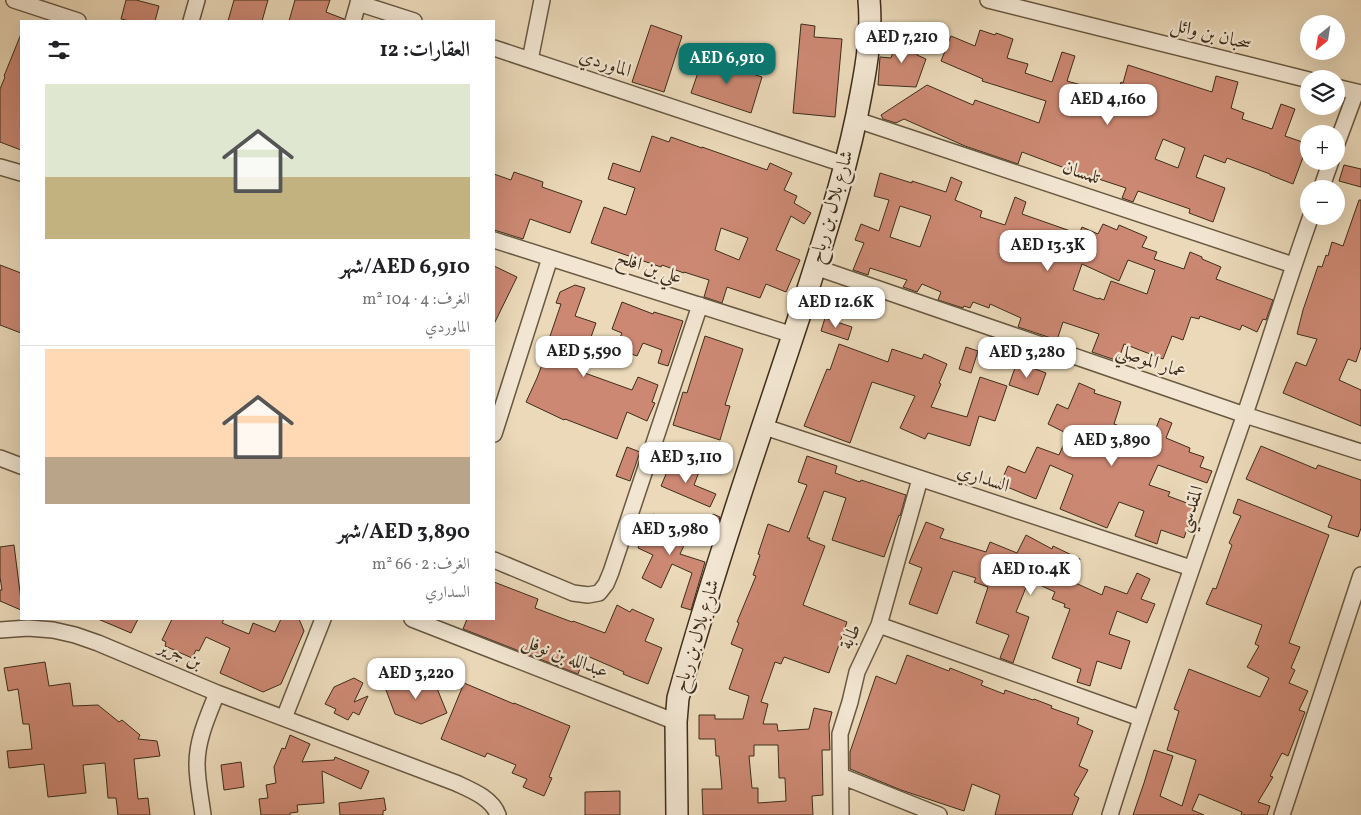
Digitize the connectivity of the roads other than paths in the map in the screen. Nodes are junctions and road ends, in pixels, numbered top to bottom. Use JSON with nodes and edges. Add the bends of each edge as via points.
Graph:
{"nodes":[{"id":1,"x":196,"y":0,"type":"edge"},
{"id":2,"x":542,"y":0,"type":"edge"},
{"id":3,"x":869,"y":0,"type":"edge"},
{"id":4,"x":988,"y":0,"type":"edge"},
{"id":5,"x":19,"y":1,"type":"edge"},
{"id":6,"x":358,"y":1,"type":"edge"},
{"id":7,"x":75,"y":20,"type":"edge"},
{"id":8,"x":191,"y":20,"type":"edge"},
{"id":9,"x":353,"y":20,"type":"edge"},
{"id":10,"x":411,"y":20,"type":"edge"},
{"id":11,"x":495,"y":48,"type":"edge"},
{"id":12,"x":530,"y":60,"type":"junction"},
{"id":13,"x":1300,"y":78,"type":"edge"},
{"id":14,"x":1345,"y":89,"type":"edge"},
{"id":15,"x":1359,"y":92,"type":"edge"},
{"id":16,"x":857,"y":120,"type":"junction"},
{"id":17,"x":1345,"y":125,"type":"edge"},
{"id":18,"x":846,"y":165,"type":"junction"},
{"id":19,"x":0,"y":167,"type":"edge"},
{"id":20,"x":20,"y":173,"type":"edge"},
{"id":21,"x":1308,"y":225,"type":"edge"},
{"id":22,"x":495,"y":240,"type":"edge"},
{"id":23,"x":550,"y":258,"type":"junction"},
{"id":24,"x":1293,"y":265,"type":"junction"},
{"id":25,"x":815,"y":267,"type":"junction"},
{"id":26,"x":700,"y":306,"type":"junction"},
{"id":27,"x":793,"y":335,"type":"junction"},
{"id":28,"x":1245,"y":415,"type":"junction"},
{"id":29,"x":762,"y":426,"type":"junction"},
{"id":30,"x":495,"y":431,"type":"edge"},
{"id":31,"x":1361,"y":452,"type":"edge"},
{"id":32,"x":0,"y":458,"type":"edge"},
{"id":33,"x":20,"y":466,"type":"edge"},
{"id":34,"x":920,"y":479,"type":"junction"},
{"id":35,"x":495,"y":560,"type":"edge"},
{"id":36,"x":1191,"y":568,"type":"junction"},
{"id":37,"x":1361,"y":575,"type":"edge"},
{"id":38,"x":1355,"y":614,"type":"edge"},
{"id":39,"x":323,"y":620,"type":"edge"},
{"id":40,"x":415,"y":620,"type":"edge"},
{"id":41,"x":879,"y":625,"type":"junction"},
{"id":42,"x":0,"y":630,"type":"edge"},
{"id":43,"x":217,"y":692,"type":"junction"},
{"id":44,"x":284,"y":718,"type":"junction"},
{"id":45,"x":1140,"y":718,"type":"junction"},
{"id":46,"x":676,"y":722,"type":"junction"},
{"id":47,"x":841,"y":776,"type":"junction"},
{"id":48,"x":203,"y":815,"type":"edge"},
{"id":49,"x":498,"y":815,"type":"edge"},
{"id":50,"x":677,"y":815,"type":"edge"},
{"id":51,"x":841,"y":815,"type":"edge"},
{"id":52,"x":939,"y":815,"type":"edge"},
{"id":53,"x":1110,"y":815,"type":"edge"},
{"id":54,"x":1282,"y":815,"type":"edge"}],
"edges":[{"from":1,"to":8,"type":"street"},
{"from":2,"to":12,"type":"street"},
{"from":3,"to":16,"type":"street","name":"شارع بلال بن رباح","via":[[870,25]]},
{"from":4,"to":13,"type":"street","name":"سحبان بن وائل"},
{"from":5,"to":7,"type":"street"},
{"from":6,"to":9,"type":"street"},
{"from":6,"to":10,"type":"street"},
{"from":11,"to":12,"type":"street","name":"الماوردي"},
{"from":12,"to":18,"type":"street","name":"الماوردي"},
{"from":14,"to":15,"type":"street"},
{"from":15,"to":17,"type":"street"},
{"from":16,"to":18,"type":"street","name":"شارع بلال بن رباح"},
{"from":16,"to":24,"type":"street","name":"تلمسان"},
{"from":18,"to":25,"type":"street","name":"شارع بلال بن رباح"},
{"from":19,"to":20,"type":"street"},
{"from":21,"to":24,"type":"street","name":"المقدسي"},
{"from":22,"to":23,"type":"street","name":"علي بن افلح"},
{"from":23,"to":26,"type":"street","name":"علي بن افلح"},
{"from":23,"to":30,"type":"street"},
{"from":24,"to":28,"type":"street","name":"المقدسي"},
{"from":25,"to":27,"type":"street","name":"شارع بلال بن رباح"},
{"from":25,"to":28,"type":"street","name":"عمار الموصلي"},
{"from":26,"to":27,"type":"street","name":"علي بن افلح"},
{"from":26,"to":35,"type":"street","via":[[611,572],[599,593],[574,593]]},
{"from":27,"to":29,"type":"street","name":"شارع بلال بن رباح"},
{"from":28,"to":31,"type":"street","name":"عمار الموصلي"},
{"from":28,"to":36,"type":"street","name":"المقدسي"},
{"from":29,"to":34,"type":"street","name":"السداري"},
{"from":29,"to":46,"type":"street","name":"شارع بلال بن رباح","via":[[686,668]]},
{"from":32,"to":33,"type":"street"},
{"from":34,"to":36,"type":"street","name":"السداري"},
{"from":34,"to":41,"type":"street","name":"طابة"},
{"from":36,"to":45,"type":"street","name":"المقدسي"},
{"from":37,"to":38,"type":"street"},
{"from":38,"to":54,"type":"street"},
{"from":39,"to":44,"type":"street"},
{"from":40,"to":46,"type":"street","name":"عبدالله بن نوفل"},
{"from":41,"to":45,"type":"street"},
{"from":41,"to":47,"type":"street","name":"طابة","via":[[857,672],[840,734]]},
{"from":42,"to":43,"type":"street","name":"بن جرير","via":[[28,628],[75,635]]},
{"from":43,"to":44,"type":"street","name":"بن جرير"},
{"from":43,"to":48,"type":"street","via":[[198,750]]},
{"from":44,"to":49,"type":"street","name":"بن جرير","via":[[456,783],[478,794],[496,808]]},
{"from":45,"to":53,"type":"street","name":"المقدسي"},
{"from":46,"to":50,"type":"street","name":"شارع بلال بن رباح"},
{"from":47,"to":51,"type":"street","name":"طابة"},
{"from":47,"to":52,"type":"street"}]}
